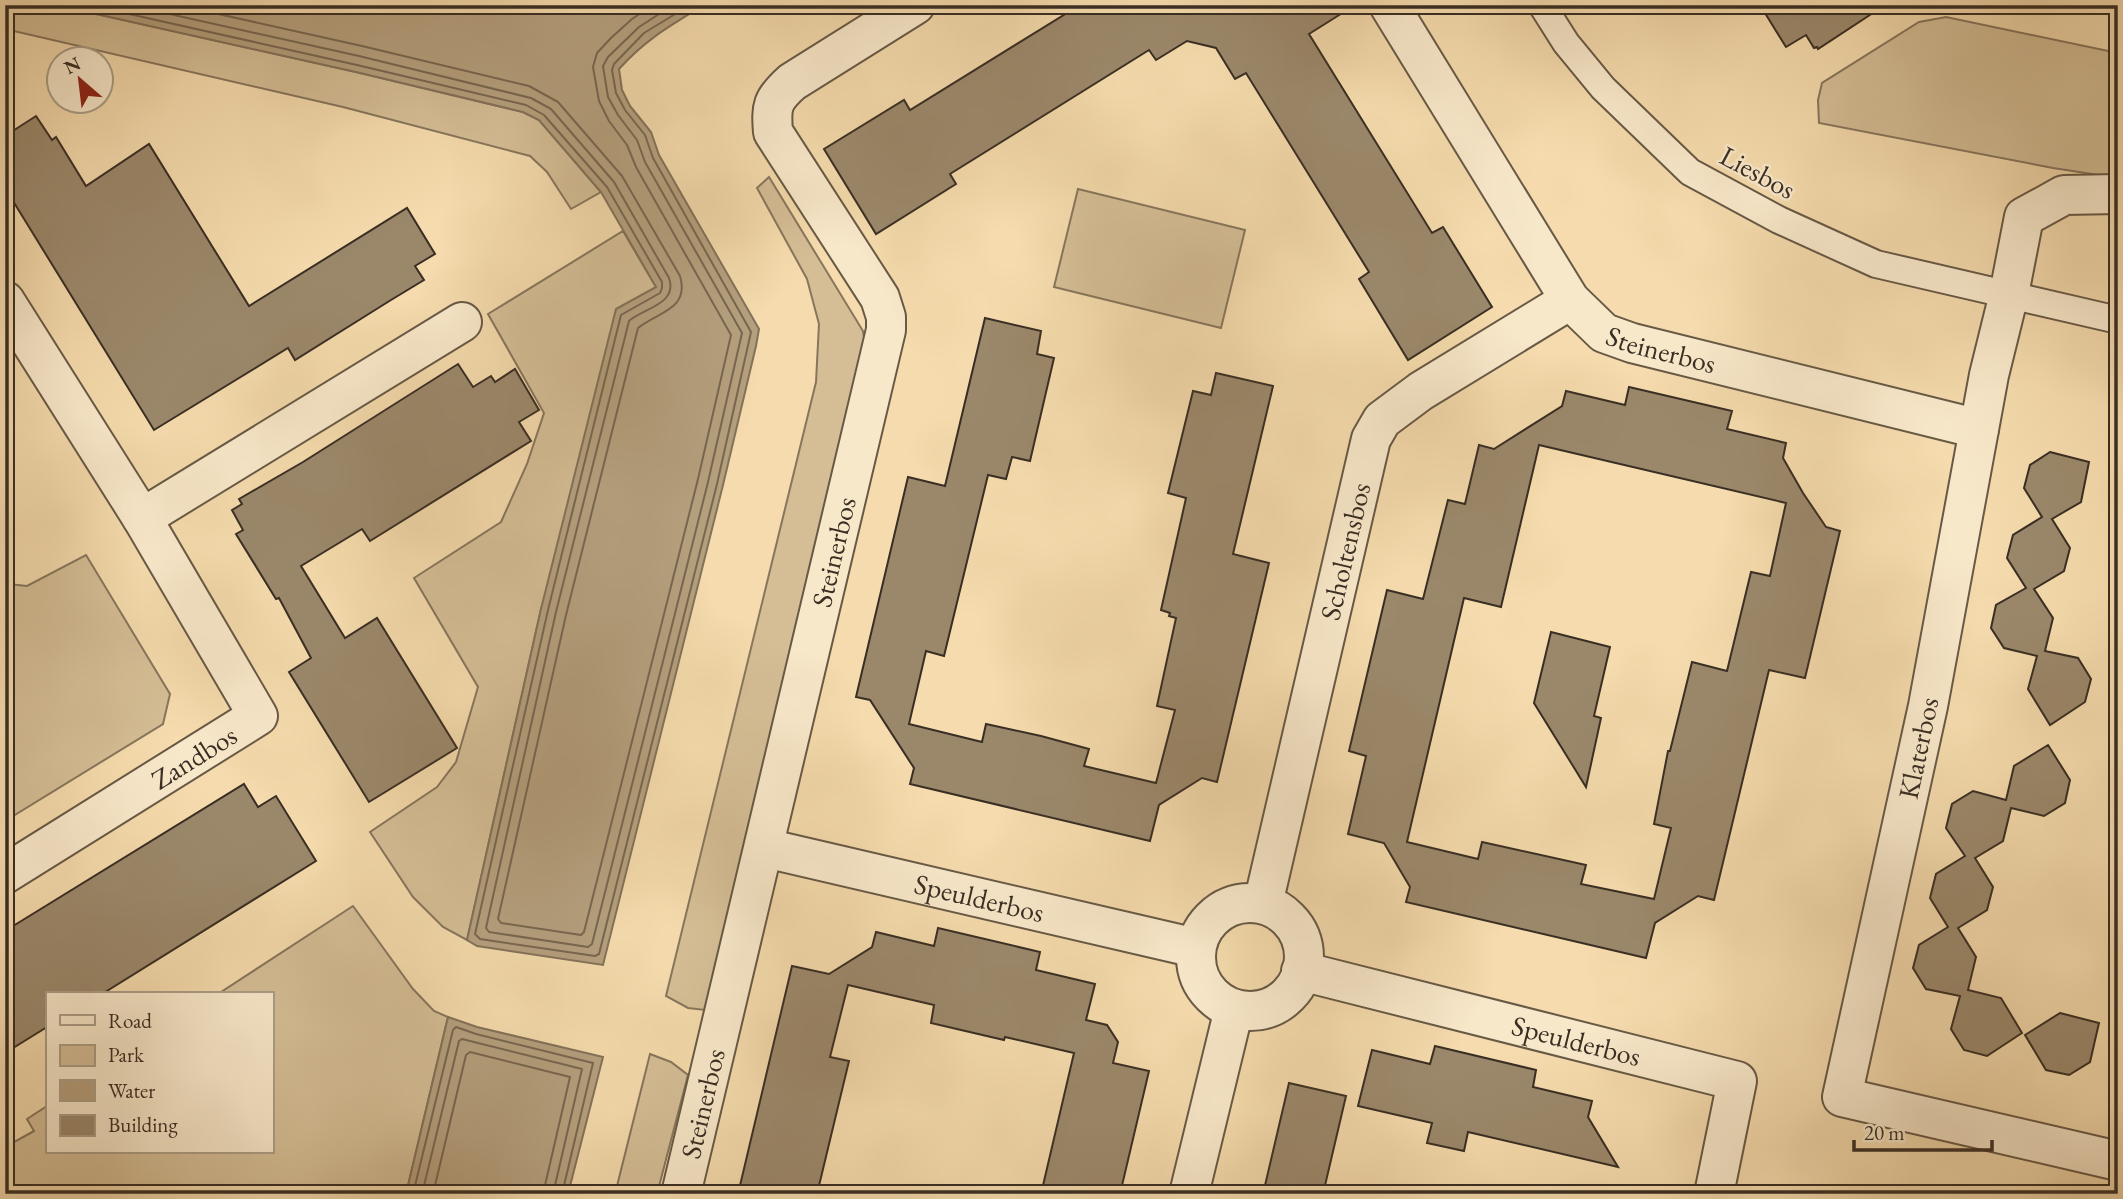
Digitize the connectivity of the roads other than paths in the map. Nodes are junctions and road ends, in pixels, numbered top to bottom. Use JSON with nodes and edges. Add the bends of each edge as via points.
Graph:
{"nodes":[{"id":1,"x":915,"y":5,"type":"edge"},
{"id":2,"x":1388,"y":5,"type":"edge"},
{"id":3,"x":1542,"y":5,"type":"edge"},
{"id":4,"x":2118,"y":194,"type":"edge"},
{"id":5,"x":2009,"y":295,"type":"junction"},
{"id":6,"x":1570,"y":300,"type":"junction"},
{"id":7,"x":5,"y":301,"type":"edge"},
{"id":8,"x":2118,"y":320,"type":"edge"},
{"id":9,"x":462,"y":322,"type":"dead end"},
{"id":10,"x":1979,"y":429,"type":"junction"},
{"id":11,"x":142,"y":518,"type":"junction"},
{"id":12,"x":765,"y":848,"type":"junction"},
{"id":13,"x":5,"y":874,"type":"edge"},
{"id":14,"x":1263,"y":904,"type":"junction"},
{"id":15,"x":1196,"y":948,"type":"junction"},
{"id":16,"x":1301,"y":971,"type":"junction"},
{"id":17,"x":1234,"y":1009,"type":"junction"},
{"id":18,"x":2118,"y":1161,"type":"edge"},
{"id":19,"x":681,"y":1194,"type":"edge"},
{"id":20,"x":1189,"y":1194,"type":"edge"},
{"id":21,"x":1713,"y":1194,"type":"edge"}],
"edges":[{"from":1,"to":12,"type":"street","name":"Steinerbos","via":[[792,82],[777,95],[772,115],[773,132],[880,298],[886,330]]},
{"from":2,"to":6,"type":"street","name":"Steinerbos"},
{"from":3,"to":5,"type":"lane","name":"Liesbos","via":[[1603,88],[1690,172],[1779,220],[1876,264]]},
{"from":4,"to":5,"type":"street","name":"Klaterbos","via":[[2064,195],[2024,217]]},
{"from":5,"to":8,"type":"lane","name":"Liesbos"},
{"from":5,"to":10,"type":"street","name":"Klaterbos"},
{"from":6,"to":10,"type":"street","name":"Steinerbos","via":[[1605,332],[1632,343]]},
{"from":6,"to":14,"type":"street","name":"Scholtensbos","via":[[1421,391],[1381,420],[1371,439]]},
{"from":7,"to":11,"type":"street","name":"Zandbos"},
{"from":9,"to":11,"type":"street"},
{"from":10,"to":18,"type":"street","name":"Klaterbos","via":[[1928,706],[1842,1097]]},
{"from":11,"to":13,"type":"street","name":"Zandbos","via":[[258,716]]},
{"from":12,"to":15,"type":"street","name":"Speulderbos"},
{"from":12,"to":19,"type":"street","name":"Steinerbos"},
{"from":14,"to":15,"type":"street","via":[[1245,902],[1228,907],[1202,931]]},
{"from":14,"to":16,"type":"street","via":[[1279,911],[1300,937]]},
{"from":15,"to":17,"type":"street","via":[[1200,979],[1208,992]]},
{"from":16,"to":17,"type":"street","via":[[1283,1000],[1251,1011]]},
{"from":16,"to":21,"type":"street","name":"Speulderbos","via":[[1737,1080]]},
{"from":17,"to":20,"type":"street"}]}
